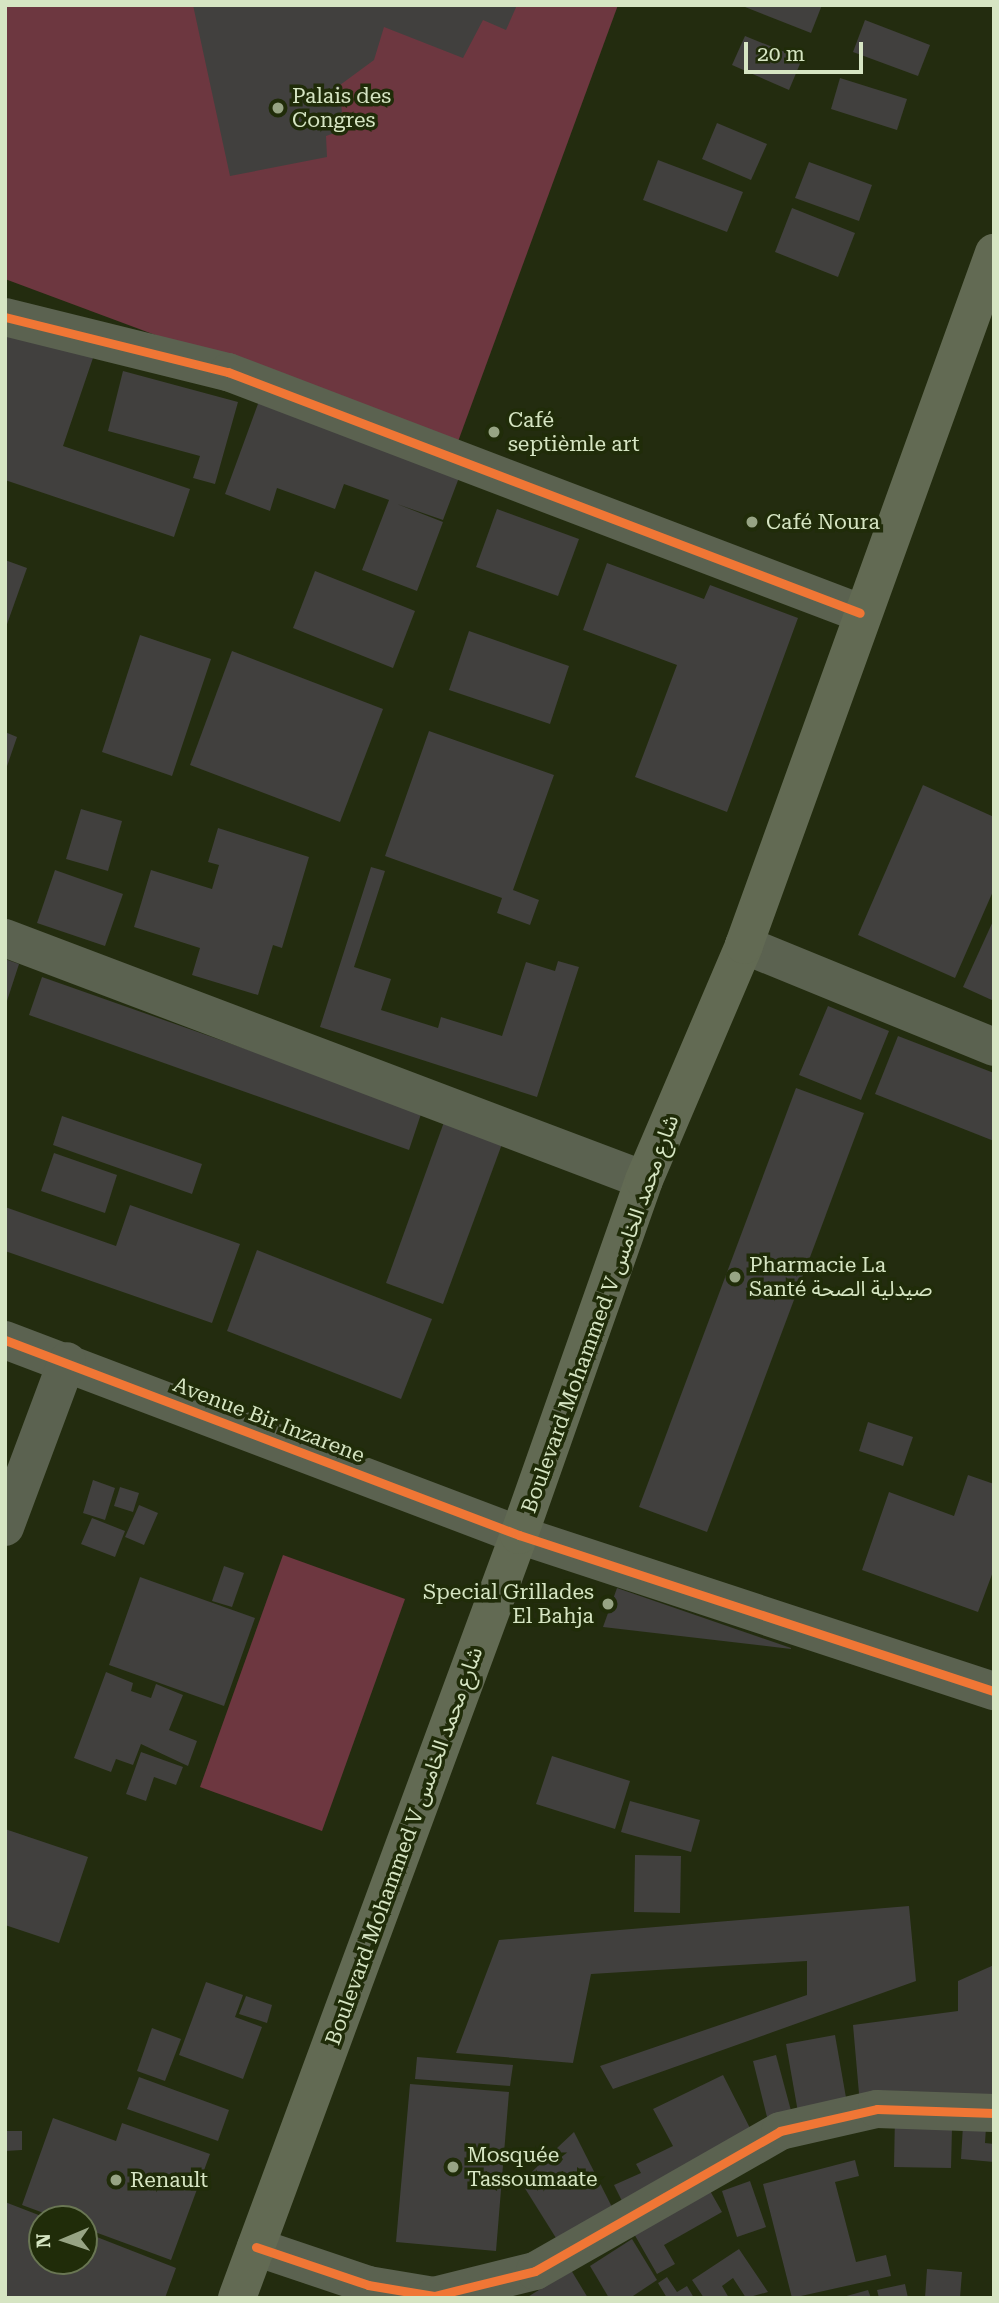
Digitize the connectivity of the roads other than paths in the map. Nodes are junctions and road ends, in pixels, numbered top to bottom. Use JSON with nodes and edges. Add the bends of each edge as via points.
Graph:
{"nodes":[{"id":1,"x":994,"y":253,"type":"edge"},
{"id":2,"x":5,"y":317,"type":"edge"},
{"id":3,"x":860,"y":613,"type":"junction"},
{"id":4,"x":5,"y":938,"type":"edge"},
{"id":5,"x":744,"y":945,"type":"junction"},
{"id":6,"x":994,"y":1047,"type":"edge"},
{"id":7,"x":644,"y":1180,"type":"junction"},
{"id":8,"x":5,"y":1340,"type":"edge"},
{"id":9,"x":67,"y":1362,"type":"junction"},
{"id":10,"x":5,"y":1527,"type":"edge"},
{"id":11,"x":519,"y":1535,"type":"junction"},
{"id":12,"x":994,"y":1690,"type":"edge"},
{"id":13,"x":994,"y":2113,"type":"edge"},
{"id":14,"x":256,"y":2247,"type":"junction"},
{"id":15,"x":368,"y":2291,"type":"edge"},
{"id":16,"x":237,"y":2298,"type":"edge"}],
"edges":[{"from":1,"to":3,"type":"main road","name":"Boulevard Mohammed V شارع محمد الخامس"},
{"from":2,"to":3,"type":"street","via":[[228,372]]},
{"from":3,"to":5,"type":"main road","name":"Boulevard Mohammed V شارع محمد الخامس"},
{"from":4,"to":7,"type":"street"},
{"from":5,"to":6,"type":"street"},
{"from":5,"to":7,"type":"main road","name":"Boulevard Mohammed V شارع محمد الخامس"},
{"from":7,"to":11,"type":"main road","name":"Boulevard Mohammed V شارع محمد الخامس"},
{"from":8,"to":9,"type":"street","name":"Avenue Bir Inzarene"},
{"from":9,"to":10,"type":"street"},
{"from":9,"to":11,"type":"street","name":"Avenue Bir Inzarene"},
{"from":11,"to":12,"type":"street","name":"Avenue Bir Inzarene"},
{"from":11,"to":14,"type":"main road","name":"Boulevard Mohammed V شارع محمد الخامس"},
{"from":13,"to":15,"type":"street","via":[[877,2109],[780,2131],[535,2270],[434,2296]]},
{"from":14,"to":15,"type":"street"},
{"from":14,"to":16,"type":"main road","name":"Boulevard Mohammed V شارع محمد الخامس"}]}
